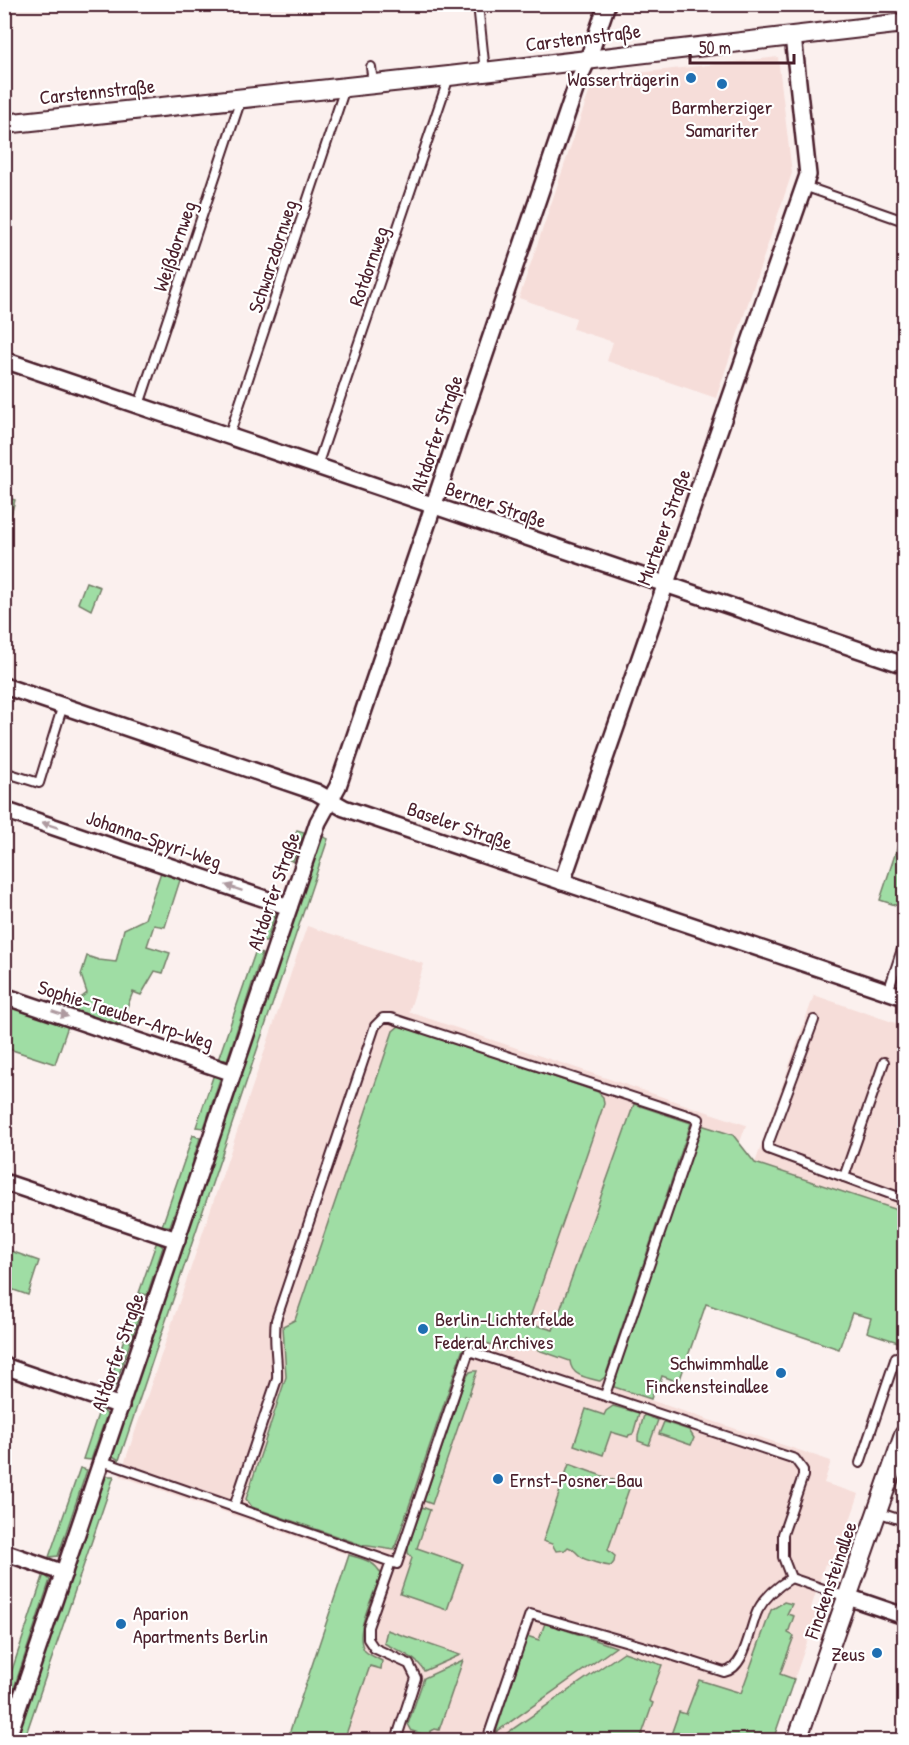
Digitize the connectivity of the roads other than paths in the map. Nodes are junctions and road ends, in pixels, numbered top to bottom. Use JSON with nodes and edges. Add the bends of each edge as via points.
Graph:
{"nodes":[{"id":1,"x":478,"y":4,"type":"edge"},
{"id":2,"x":607,"y":4,"type":"edge"},
{"id":3,"x":904,"y":23,"type":"edge"},
{"id":4,"x":792,"y":36,"type":"junction"},
{"id":5,"x":588,"y":59,"type":"junction"},
{"id":6,"x":485,"y":72,"type":"junction"},
{"id":7,"x":449,"y":76,"type":"junction"},
{"id":8,"x":346,"y":86,"type":"junction"},
{"id":9,"x":242,"y":97,"type":"junction"},
{"id":10,"x":4,"y":124,"type":"edge"},
{"id":11,"x":804,"y":186,"type":"junction"},
{"id":12,"x":904,"y":221,"type":"edge"},
{"id":13,"x":4,"y":360,"type":"edge"},
{"id":14,"x":139,"y":405,"type":"junction"},
{"id":15,"x":229,"y":436,"type":"junction"},
{"id":16,"x":317,"y":466,"type":"junction"},
{"id":17,"x":435,"y":505,"type":"junction"},
{"id":18,"x":667,"y":585,"type":"junction"},
{"id":19,"x":904,"y":665,"type":"edge"},
{"id":20,"x":4,"y":686,"type":"edge"},
{"id":21,"x":63,"y":705,"type":"junction"},
{"id":22,"x":4,"y":772,"type":"edge"},
{"id":23,"x":331,"y":801,"type":"junction"},
{"id":24,"x":4,"y":810,"type":"edge"},
{"id":25,"x":562,"y":882,"type":"junction"},
{"id":26,"x":289,"y":907,"type":"junction"},
{"id":27,"x":904,"y":943,"type":"edge"},
{"id":28,"x":888,"y":992,"type":"junction"},
{"id":29,"x":4,"y":996,"type":"edge"},
{"id":30,"x":904,"y":997,"type":"edge"},
{"id":31,"x":814,"y":1020,"type":"dead end"},
{"id":32,"x":884,"y":1062,"type":"dead end"},
{"id":33,"x":233,"y":1072,"type":"junction"},
{"id":34,"x":844,"y":1177,"type":"junction"},
{"id":35,"x":4,"y":1182,"type":"edge"},
{"id":36,"x":904,"y":1199,"type":"edge"},
{"id":37,"x":177,"y":1240,"type":"junction"},
{"id":38,"x":896,"y":1357,"type":"dead end"},
{"id":39,"x":4,"y":1366,"type":"edge"},
{"id":40,"x":605,"y":1395,"type":"junction"},
{"id":41,"x":121,"y":1406,"type":"junction"},
{"id":42,"x":904,"y":1435,"type":"edge"},
{"id":43,"x":102,"y":1461,"type":"junction"},
{"id":44,"x":860,"y":1463,"type":"dead end"},
{"id":45,"x":234,"y":1507,"type":"junction"},
{"id":46,"x":878,"y":1512,"type":"junction"},
{"id":47,"x":904,"y":1521,"type":"edge"},
{"id":48,"x":4,"y":1552,"type":"edge"},
{"id":49,"x":391,"y":1562,"type":"junction"},
{"id":50,"x":64,"y":1573,"type":"junction"},
{"id":51,"x":791,"y":1578,"type":"junction"},
{"id":52,"x":848,"y":1597,"type":"junction"},
{"id":53,"x":904,"y":1616,"type":"edge"},
{"id":54,"x":6,"y":1738,"type":"edge"},
{"id":55,"x":396,"y":1740,"type":"edge"},
{"id":56,"x":487,"y":1740,"type":"edge"},
{"id":57,"x":798,"y":1740,"type":"edge"}],
"edges":[{"from":1,"to":6,"type":"lane"},
{"from":2,"to":5,"type":"street","name":"Altdorfer Straße"},
{"from":3,"to":4,"type":"street","name":"Carstennstraße"},
{"from":4,"to":5,"type":"street","name":"Carstennstraße"},
{"from":4,"to":11,"type":"street","name":"Murtener Straße","via":[[808,175]]},
{"from":5,"to":6,"type":"street","name":"Carstennstraße"},
{"from":5,"to":17,"type":"street","name":"Altdorfer Straße"},
{"from":6,"to":7,"type":"street","name":"Carstennstraße"},
{"from":7,"to":8,"type":"street","name":"Carstennstraße","via":[[372,75]]},
{"from":7,"to":16,"type":"lane","name":"Rotdornweg"},
{"from":8,"to":9,"type":"street","name":"Carstennstraße"},
{"from":8,"to":15,"type":"lane","name":"Schwarzdornweg"},
{"from":9,"to":10,"type":"street","name":"Carstennstraße"},
{"from":9,"to":14,"type":"lane","name":"Weißdornweg"},
{"from":11,"to":12,"type":"lane"},
{"from":11,"to":18,"type":"street","name":"Murtener Straße"},
{"from":13,"to":14,"type":"street","name":"Berner Straße"},
{"from":14,"to":15,"type":"street","name":"Berner Straße"},
{"from":15,"to":16,"type":"street","name":"Berner Straße"},
{"from":16,"to":17,"type":"street","name":"Berner Straße"},
{"from":17,"to":18,"type":"street","name":"Berner Straße"},
{"from":17,"to":23,"type":"street","name":"Altdorfer Straße"},
{"from":18,"to":19,"type":"street","name":"Berner Straße"},
{"from":18,"to":25,"type":"street","name":"Murtener Straße"},
{"from":20,"to":21,"type":"street","name":"Baseler Straße"},
{"from":21,"to":22,"type":"lane","via":[[39,783]]},
{"from":21,"to":23,"type":"street","name":"Baseler Straße","via":[[225,759]]},
{"from":23,"to":25,"type":"street","name":"Baseler Straße"},
{"from":23,"to":26,"type":"street","name":"Altdorfer Straße","via":[[318,822]]},
{"from":26,"to":24,"type":"street","name":"Johanna-Spyri-Weg","one_way":true},
{"from":25,"to":28,"type":"street","name":"Baseler Straße"},
{"from":26,"to":33,"type":"street","name":"Altdorfer Straße"},
{"from":27,"to":28,"type":"lane"},
{"from":28,"to":30,"type":"street","name":"Baseler Straße"},
{"from":29,"to":33,"type":"street","name":"Sophie-Taeuber-Arp-Weg","one_way":true},
{"from":31,"to":34,"type":"lane","via":[[768,1149]]},
{"from":32,"to":34,"type":"lane"},
{"from":33,"to":37,"type":"street","name":"Altdorfer Straße"},
{"from":34,"to":36,"type":"lane"},
{"from":35,"to":37,"type":"street"},
{"from":37,"to":41,"type":"street","name":"Altdorfer Straße"},
{"from":38,"to":44,"type":"lane"},
{"from":39,"to":41,"type":"street"},
{"from":40,"to":45,"type":"lane","via":[[699,1119],[383,1018],[375,1026],[276,1320],[277,1379]]},
{"from":40,"to":49,"type":"lane","via":[[470,1351],[397,1564]]},
{"from":40,"to":51,"type":"lane","via":[[800,1463],[803,1476],[783,1534],[783,1557]]},
{"from":41,"to":43,"type":"street","name":"Altdorfer Straße"},
{"from":42,"to":46,"type":"street","name":"Finckensteinallee"},
{"from":43,"to":45,"type":"lane"},
{"from":43,"to":50,"type":"street","name":"Altdorfer Straße"},
{"from":45,"to":49,"type":"lane"},
{"from":46,"to":47,"type":"lane"},
{"from":46,"to":52,"type":"street","name":"Finckensteinallee"},
{"from":48,"to":50,"type":"street"},
{"from":49,"to":55,"type":"lane","via":[[368,1627],[368,1638],[375,1648],[409,1664],[416,1678]]},
{"from":50,"to":54,"type":"street","name":"Altdorfer Straße"},
{"from":51,"to":52,"type":"lane"},
{"from":51,"to":56,"type":"lane","via":[[774,1588],[758,1609],[739,1663],[724,1672],[530,1614]]},
{"from":52,"to":53,"type":"street"},
{"from":52,"to":57,"type":"street","name":"Finckensteinallee"}]}
